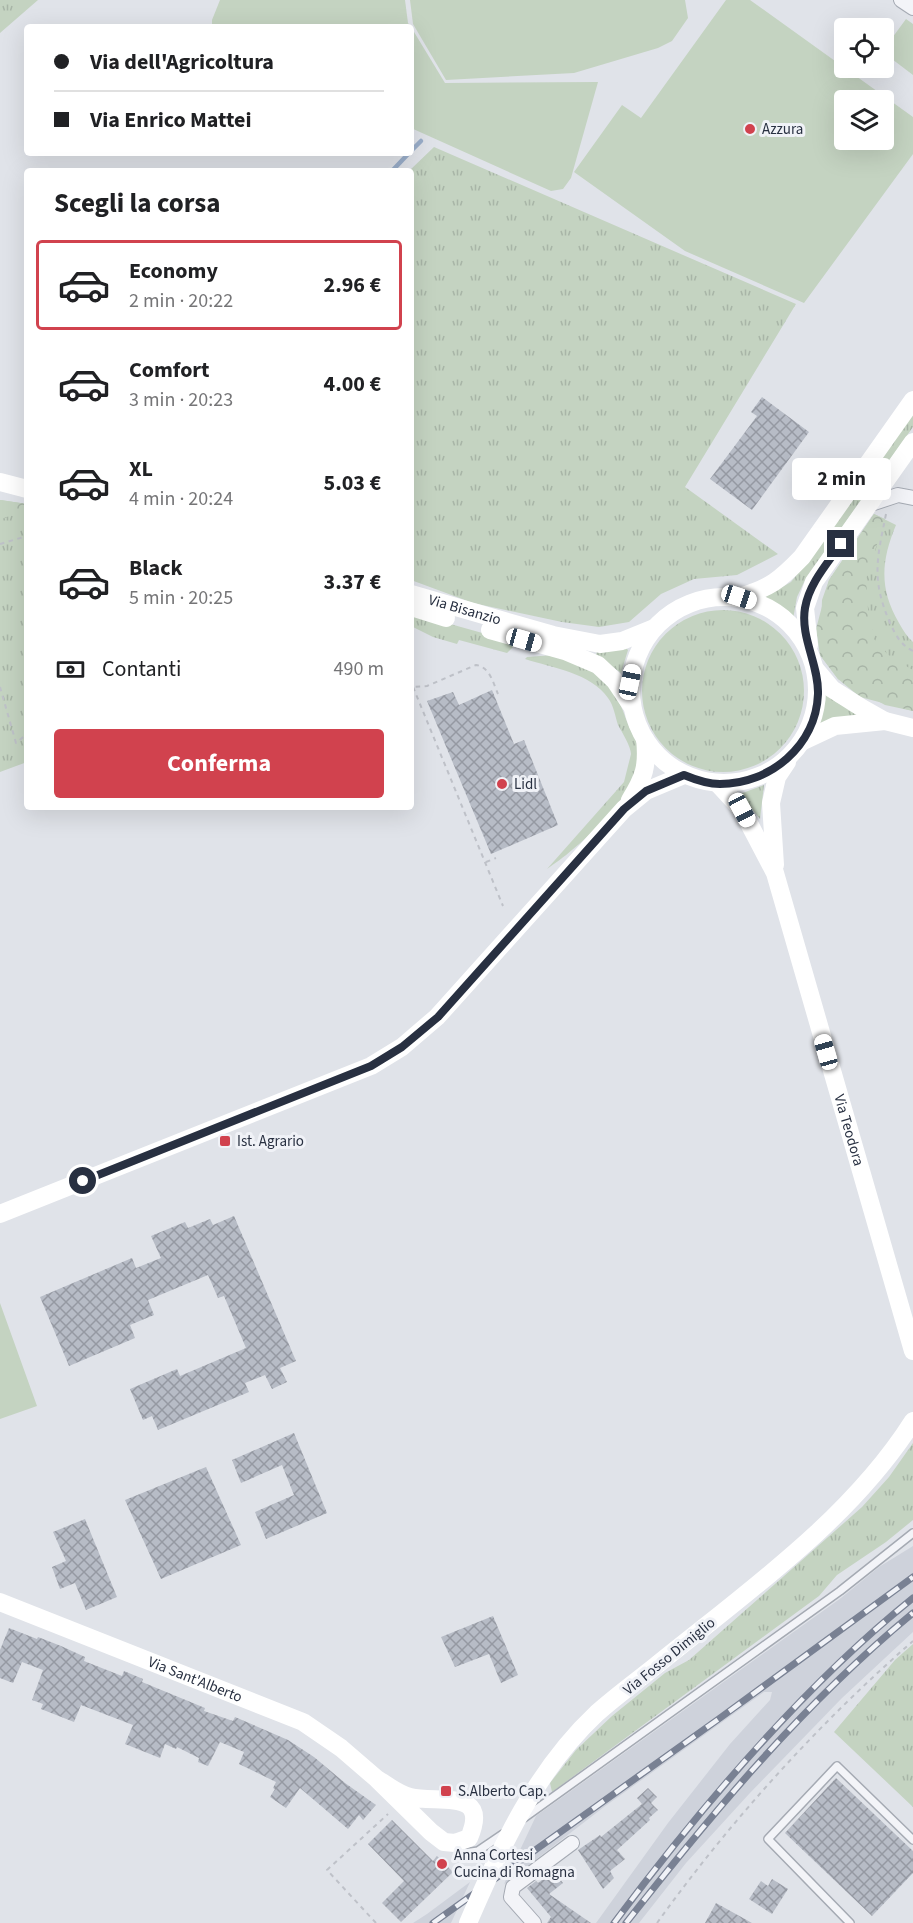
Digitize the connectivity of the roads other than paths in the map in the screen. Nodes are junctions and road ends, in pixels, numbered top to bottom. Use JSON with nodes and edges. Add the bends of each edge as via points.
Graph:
{"nodes":[{"id":1,"x":901,"y":0,"type":"edge"},
{"id":2,"x":913,"y":8,"type":"edge"},
{"id":3,"x":913,"y":400,"type":"edge"},
{"id":4,"x":913,"y":442,"type":"edge"},
{"id":5,"x":913,"y":498,"type":"edge"},
{"id":6,"x":868,"y":505,"type":"junction"},
{"id":7,"x":414,"y":595,"type":"edge"},
{"id":8,"x":739,"y":597,"type":"junction"},
{"id":9,"x":414,"y":609,"type":"edge"},
{"id":10,"x":656,"y":627,"type":"junction"},
{"id":11,"x":813,"y":661,"type":"junction"},
{"id":12,"x":632,"y":705,"type":"junction"},
{"id":13,"x":885,"y":721,"type":"junction"},
{"id":14,"x":913,"y":729,"type":"edge"},
{"id":15,"x":645,"y":740,"type":"junction"},
{"id":16,"x":802,"y":741,"type":"junction"},
{"id":17,"x":790,"y":757,"type":"junction"},
{"id":18,"x":684,"y":775,"type":"junction"},
{"id":19,"x":718,"y":784,"type":"junction"},
{"id":20,"x":624,"y":809,"type":"junction"},
{"id":21,"x":775,"y":873,"type":"junction"},
{"id":22,"x":0,"y":1214,"type":"edge"},
{"id":23,"x":913,"y":1351,"type":"edge"},
{"id":24,"x":913,"y":1421,"type":"edge"},
{"id":25,"x":913,"y":1533,"type":"edge"},
{"id":26,"x":0,"y":1602,"type":"edge"},
{"id":27,"x":377,"y":1779,"type":"junction"},
{"id":28,"x":426,"y":1800,"type":"junction"},
{"id":29,"x":416,"y":1816,"type":"junction"},
{"id":30,"x":913,"y":1840,"type":"edge"},
{"id":31,"x":572,"y":1843,"type":"dead end"},
{"id":32,"x":455,"y":1844,"type":"junction"},
{"id":33,"x":468,"y":1923,"type":"edge"},
{"id":34,"x":534,"y":1923,"type":"edge"},
{"id":35,"x":850,"y":1923,"type":"edge"}],
"edges":[{"from":1,"to":2,"type":"street"},
{"from":3,"to":8,"type":"main road","via":[[802,557],[763,590]]},
{"from":4,"to":6,"type":"main road"},
{"from":5,"to":6,"type":"street","via":[[898,495]]},
{"from":6,"to":11,"type":"main road","via":[[814,582],[805,608]]},
{"from":7,"to":10,"type":"main road","name":"Via Bisanzio","via":[[553,635],[600,644],[622,641]]},
{"from":8,"to":10,"type":"main road","via":[[711,597],[685,605]]},
{"from":8,"to":11,"type":"main road","via":[[768,607],[793,626]]},
{"from":9,"to":12,"type":"main road","name":"Via Bisanzio","via":[[584,658],[615,681]]},
{"from":10,"to":12,"type":"main road","via":[[635,661],[630,682]]},
{"from":11,"to":13,"type":"main road","via":[[832,689]]},
{"from":11,"to":16,"type":"main road","via":[[818,694],[813,719]]},
{"from":12,"to":15,"type":"main road"},
{"from":13,"to":14,"type":"main road"},
{"from":13,"to":16,"type":"main road","via":[[835,726]]},
{"from":15,"to":18,"type":"main road","via":[[665,763]]},
{"from":15,"to":20,"type":"main road","via":[[644,775]]},
{"from":16,"to":17,"type":"main road"},
{"from":17,"to":19,"type":"main road","via":[[757,778]]},
{"from":17,"to":21,"type":"main road","name":"Via Teodora","via":[[777,777],[771,803]]},
{"from":18,"to":19,"type":"main road"},
{"from":18,"to":20,"type":"main road","via":[[646,791]]},
{"from":19,"to":21,"type":"main road","name":"Via Teodora","via":[[742,810]]},
{"from":20,"to":22,"type":"main road","via":[[438,1017],[402,1047],[371,1066]]},
{"from":21,"to":23,"type":"main road","name":"Via Teodora"},
{"from":24,"to":33,"type":"main road","name":"Via Fosso Dimiglio","bridge":true,"via":[[858,1491],[807,1541],[597,1714],[559,1756],[516,1820]]},
{"from":25,"to":32,"type":"lane","via":[[840,1591],[478,1851],[464,1853]]},
{"from":26,"to":27,"type":"main road","name":"Via Sant'Alberto","via":[[303,1722]]},
{"from":27,"to":28,"type":"main road","name":"Via Sant'Alberto","via":[[407,1797]]},
{"from":27,"to":29,"type":"main road","name":"Via Sant'Alberto"},
{"from":28,"to":29,"type":"main road"},
{"from":28,"to":32,"type":"main road","name":"Via Sant'Alberto","via":[[456,1799],[467,1805],[474,1816],[474,1826],[469,1838]]},
{"from":29,"to":32,"type":"main road","name":"Via Sant'Alberto","via":[[444,1842]]},
{"from":30,"to":35,"type":"lane","via":[[837,1766],[768,1839]]},
{"from":31,"to":34,"type":"street","via":[[513,1887],[511,1897]]}]}
